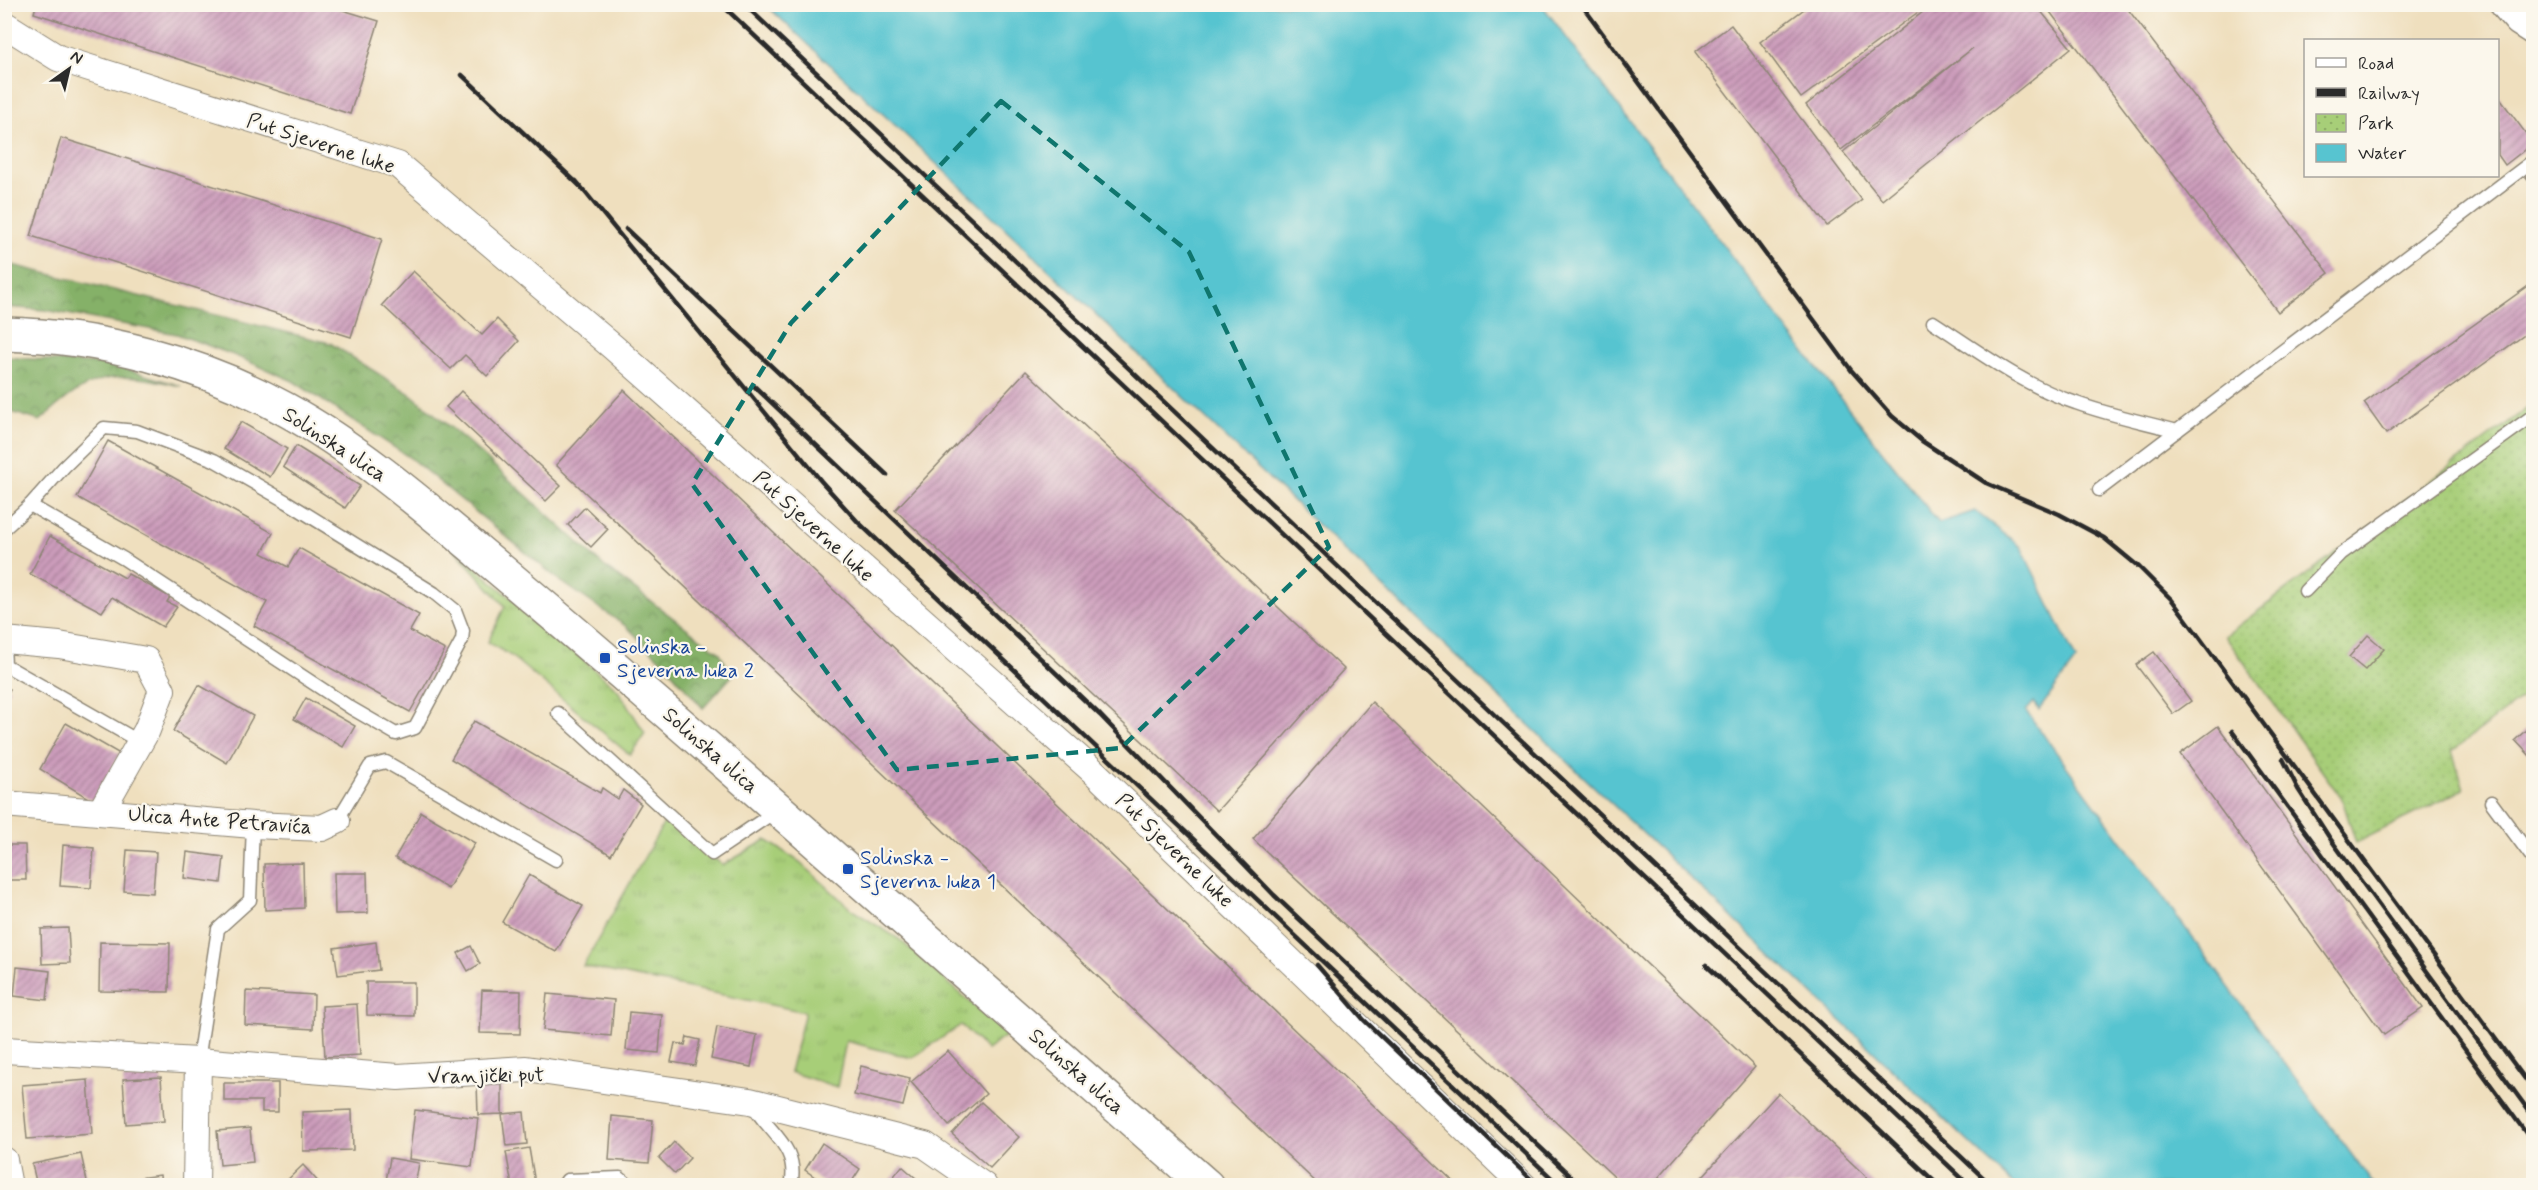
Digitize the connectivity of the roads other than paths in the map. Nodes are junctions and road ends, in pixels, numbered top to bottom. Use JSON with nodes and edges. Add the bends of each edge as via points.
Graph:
{"nodes":[{"id":1,"x":2507,"y":4,"type":"edge"},
{"id":2,"x":4,"y":24,"type":"edge"},
{"id":3,"x":2534,"y":28,"type":"edge"},
{"id":4,"x":2534,"y":160,"type":"edge"},
{"id":5,"x":1933,"y":322,"type":"dead end"},
{"id":6,"x":4,"y":334,"type":"edge"},
{"id":7,"x":2534,"y":414,"type":"edge"},
{"id":8,"x":2177,"y":431,"type":"junction"},
{"id":9,"x":2099,"y":490,"type":"dead end"},
{"id":10,"x":30,"y":504,"type":"junction"},
{"id":11,"x":4,"y":529,"type":"edge"},
{"id":12,"x":2305,"y":591,"type":"dead end"},
{"id":13,"x":4,"y":640,"type":"edge"},
{"id":14,"x":4,"y":645,"type":"edge"},
{"id":15,"x":558,"y":713,"type":"dead end"},
{"id":16,"x":140,"y":742,"type":"junction"},
{"id":17,"x":2491,"y":802,"type":"dead end"},
{"id":18,"x":4,"y":804,"type":"edge"},
{"id":19,"x":779,"y":808,"type":"junction"},
{"id":20,"x":101,"y":811,"type":"junction"},
{"id":21,"x":337,"y":821,"type":"joint"},
{"id":22,"x":253,"y":825,"type":"junction"},
{"id":23,"x":556,"y":860,"type":"dead end"},
{"id":24,"x":2534,"y":860,"type":"edge"},
{"id":25,"x":4,"y":1050,"type":"edge"},
{"id":26,"x":198,"y":1061,"type":"junction"},
{"id":27,"x":750,"y":1101,"type":"junction"},
{"id":28,"x":4,"y":1160,"type":"edge"},
{"id":29,"x":9,"y":1185,"type":"edge"},
{"id":30,"x":196,"y":1185,"type":"edge"},
{"id":31,"x":563,"y":1185,"type":"edge"},
{"id":32,"x":630,"y":1185,"type":"edge"},
{"id":33,"x":791,"y":1185,"type":"edge"},
{"id":34,"x":984,"y":1185,"type":"edge"},
{"id":35,"x":1207,"y":1185,"type":"edge"},
{"id":36,"x":1524,"y":1185,"type":"edge"}],
"edges":[{"from":1,"to":3,"type":"main road"},
{"from":2,"to":36,"type":"street","name":"Put Sjeverne luke","via":[[58,58],[398,165],[613,347],[1092,770]]},
{"from":4,"to":8,"type":"lane"},
{"from":5,"to":8,"type":"lane","via":[[2053,394]]},
{"from":6,"to":19,"type":"main road","name":"Solinska ulica","via":[[60,337],[163,358],[228,381],[286,410],[417,499]]},
{"from":7,"to":12,"type":"lane","via":[[2341,554]]},
{"from":8,"to":9,"type":"lane"},
{"from":10,"to":10,"type":"lane","via":[[124,559],[396,734],[415,728],[462,640],[463,631],[454,610],[403,572],[214,460],[137,431],[104,428]]},
{"from":10,"to":11,"type":"lane"},
{"from":13,"to":16,"type":"street","name":"Ulica Ante Petravića","via":[[146,660],[162,690]]},
{"from":14,"to":16,"type":"lane","via":[[5,665]]},
{"from":15,"to":19,"type":"lane","via":[[712,854]]},
{"from":16,"to":20,"type":"street","name":"Ulica Ante Petravića"},
{"from":17,"to":24,"type":"lane"},
{"from":18,"to":20,"type":"street","name":"Ulica Ante Petravića"},
{"from":19,"to":35,"type":"main road","name":"Solinska ulica"},
{"from":20,"to":22,"type":"street","name":"Ulica Ante Petravića"},
{"from":21,"to":22,"type":"street","name":"Ulica Ante Petravića","via":[[322,828]]},
{"from":21,"to":23,"type":"lane","via":[[370,766],[386,762]]},
{"from":22,"to":26,"type":"lane","via":[[250,900],[218,929]]},
{"from":25,"to":26,"type":"street","name":"Vranjički put"},
{"from":26,"to":27,"type":"street","name":"Vranjički put","via":[[398,1077],[526,1069]]},
{"from":26,"to":30,"type":"street"},
{"from":27,"to":33,"type":"lane","via":[[758,1117],[787,1147],[794,1171]]},
{"from":27,"to":34,"type":"street","name":"Vranjički put","via":[[925,1145]]},
{"from":28,"to":29,"type":"street"},
{"from":31,"to":32,"type":"lane","via":[[567,1180],[620,1178]]}]}
